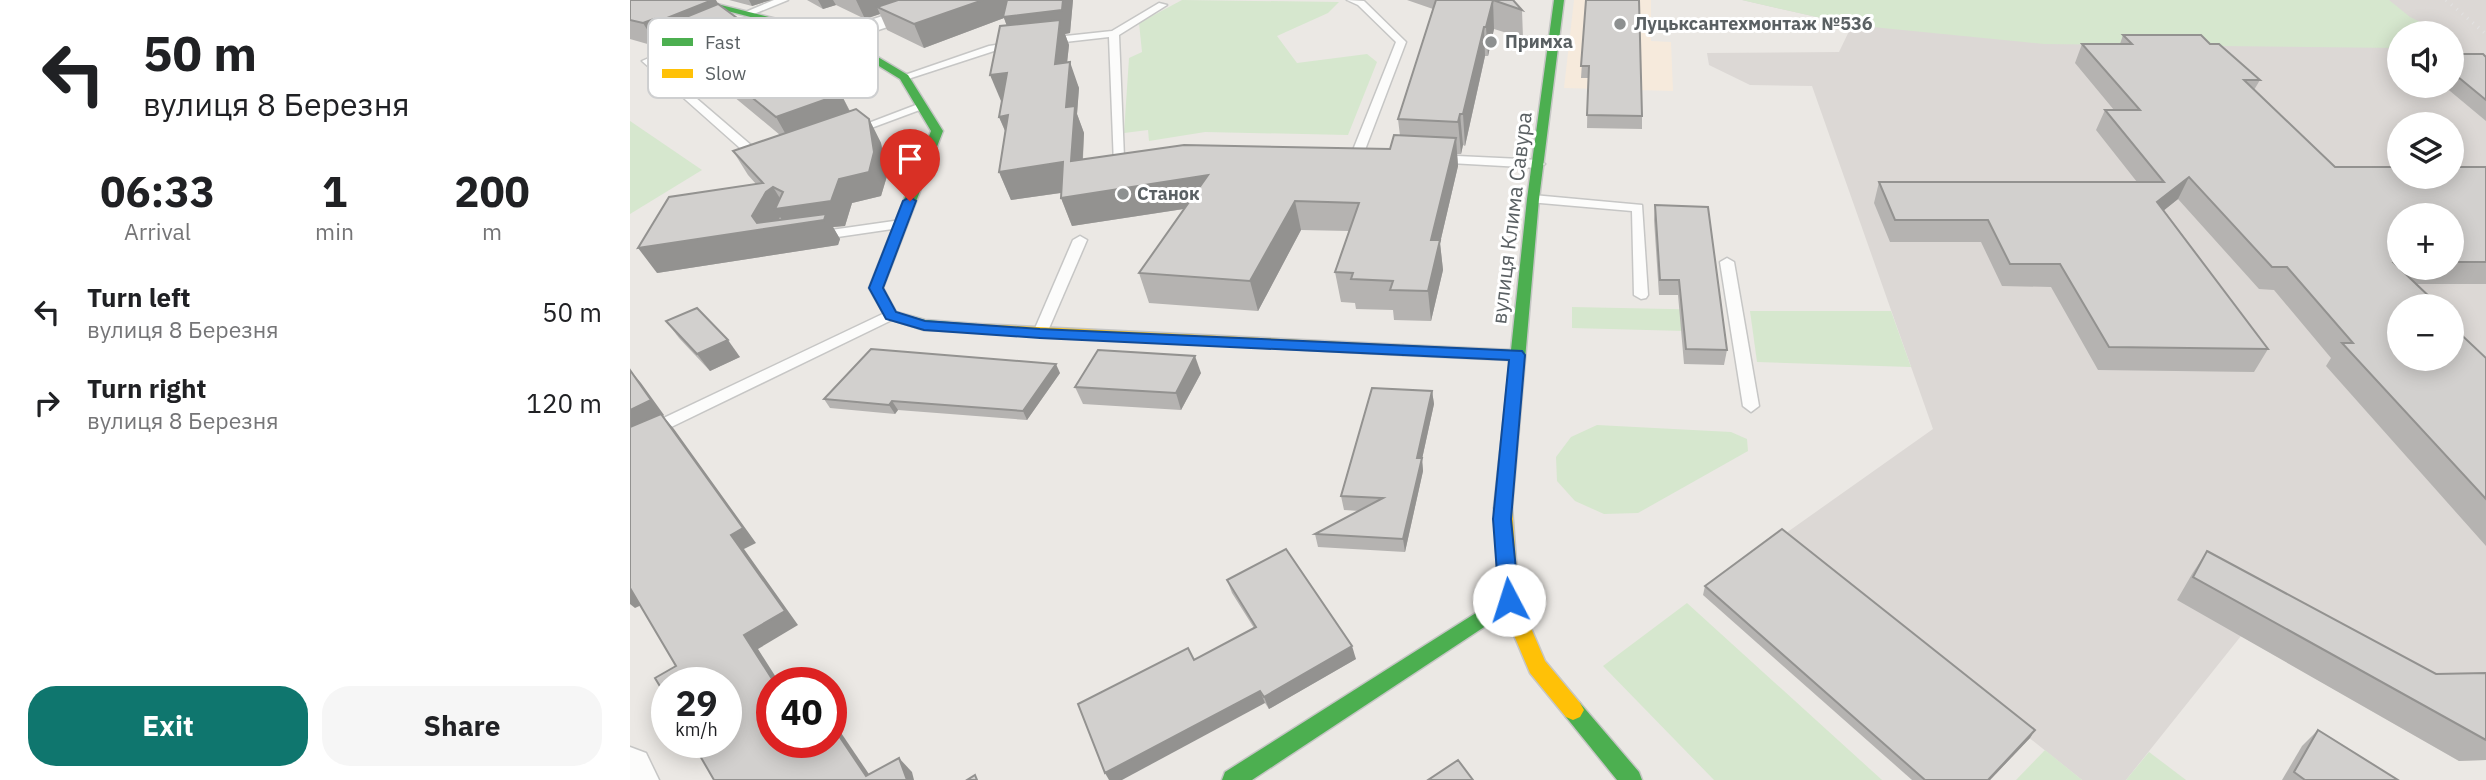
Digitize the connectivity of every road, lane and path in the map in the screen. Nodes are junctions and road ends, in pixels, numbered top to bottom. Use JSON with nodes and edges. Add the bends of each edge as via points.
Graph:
{"nodes":[{"id":1,"x":691,"y":0,"type":"edge"},
{"id":2,"x":783,"y":0,"type":"edge"},
{"id":3,"x":950,"y":0,"type":"edge"},
{"id":4,"x":1352,"y":0,"type":"edge"},
{"id":5,"x":1559,"y":0,"type":"edge"},
{"id":6,"x":1162,"y":5,"type":"dead end"},
{"id":7,"x":751,"y":15,"type":"junction"},
{"id":8,"x":746,"y":18,"type":"edge"},
{"id":9,"x":763,"y":18,"type":"edge"},
{"id":10,"x":878,"y":24,"type":"edge"},
{"id":11,"x":1114,"y":34,"type":"junction"},
{"id":12,"x":878,"y":61,"type":"edge"},
{"id":13,"x":904,"y":77,"type":"junction"},
{"id":14,"x":689,"y":98,"type":"edge"},
{"id":15,"x":921,"y":106,"type":"junction"},
{"id":16,"x":843,"y":135,"type":"edge"},
{"id":17,"x":1343,"y":155,"type":"edge"},
{"id":18,"x":1357,"y":155,"type":"junction"},
{"id":19,"x":1371,"y":156,"type":"edge"},
{"id":20,"x":1143,"y":158,"type":"edge"},
{"id":21,"x":778,"y":159,"type":"edge"},
{"id":22,"x":1427,"y":159,"type":"edge"},
{"id":23,"x":1539,"y":164,"type":"junction"},
{"id":24,"x":1533,"y":199,"type":"junction"},
{"id":25,"x":901,"y":224,"type":"junction"},
{"id":26,"x":805,"y":238,"type":"edge"},
{"id":27,"x":1080,"y":240,"type":"dead end"},
{"id":28,"x":1727,"y":262,"type":"dead end"},
{"id":29,"x":1642,"y":295,"type":"dead end"},
{"id":30,"x":891,"y":316,"type":"junction"},
{"id":31,"x":1040,"y":334,"type":"junction"},
{"id":32,"x":1517,"y":355,"type":"junction"},
{"id":33,"x":1751,"y":406,"type":"dead end"},
{"id":34,"x":630,"y":441,"type":"edge"},
{"id":35,"x":1509,"y":600,"type":"junction"},
{"id":36,"x":630,"y":768,"type":"edge"},
{"id":37,"x":636,"y":780,"type":"edge"},
{"id":38,"x":1233,"y":780,"type":"edge"},
{"id":39,"x":1631,"y":780,"type":"edge"}],
"edges":[{"from":1,"to":7,"type":"street"},
{"from":2,"to":7,"type":"lane"},
{"from":3,"to":10,"type":"street"},
{"from":4,"to":18,"type":"lane","via":[[1362,3],[1401,42]]},
{"from":5,"to":23,"type":"street","name":"вулиця Клима Савура"},
{"from":6,"to":11,"type":"lane"},
{"from":7,"to":8,"type":"lane"},
{"from":7,"to":9,"type":"street"},
{"from":11,"to":13,"type":"lane","via":[[993,48]]},
{"from":11,"to":20,"type":"lane","via":[[1118,162]]},
{"from":12,"to":13,"type":"street"},
{"from":13,"to":15,"type":"street"},
{"from":14,"to":21,"type":"lane","via":[[765,164]]},
{"from":15,"to":16,"type":"lane"},
{"from":15,"to":25,"type":"street","via":[[937,131]]},
{"from":17,"to":18,"type":"lane"},
{"from":18,"to":19,"type":"lane"},
{"from":22,"to":23,"type":"lane"},
{"from":23,"to":24,"type":"street","name":"вулиця Клима Савура"},
{"from":24,"to":29,"type":"lane","via":[[1638,208]]},
{"from":24,"to":32,"type":"street","name":"вулиця Клима Савура"},
{"from":25,"to":26,"type":"lane"},
{"from":25,"to":30,"type":"street","via":[[876,288]]},
{"from":27,"to":31,"type":"lane"},
{"from":28,"to":33,"type":"lane"},
{"from":30,"to":31,"type":"street","via":[[924,325]]},
{"from":30,"to":34,"type":"lane"},
{"from":31,"to":32,"type":"street"},
{"from":32,"to":35,"type":"street","name":"вулиця Клима Савура","via":[[1502,519]]},
{"from":35,"to":38,"type":"street"},
{"from":35,"to":39,"type":"street","name":"вулиця Клима Савура","via":[[1536,667]]},
{"from":36,"to":37,"type":"street"}]}
